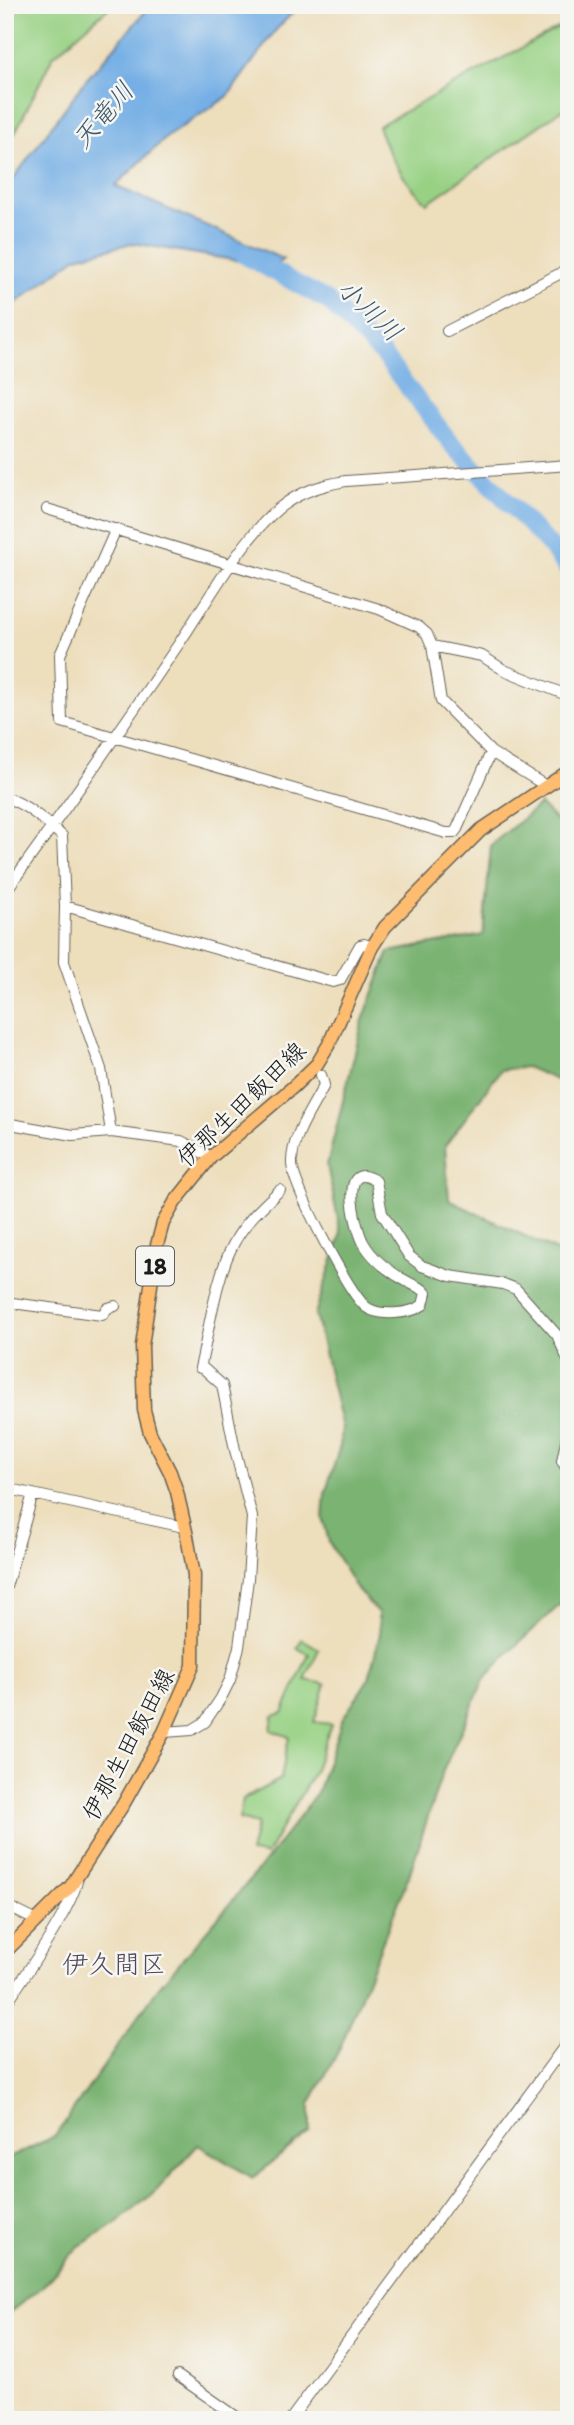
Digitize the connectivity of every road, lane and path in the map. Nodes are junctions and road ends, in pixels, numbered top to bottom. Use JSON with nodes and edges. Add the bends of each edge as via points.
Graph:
{"nodes":[{"id":1,"x":569,"y":268,"type":"edge"},
{"id":2,"x":447,"y":331,"type":"dead end"},
{"id":3,"x":569,"y":465,"type":"edge"},
{"id":4,"x":47,"y":509,"type":"dead end"},
{"id":5,"x":116,"y":530,"type":"junction"},
{"id":6,"x":232,"y":564,"type":"junction"},
{"id":7,"x":432,"y":646,"type":"junction"},
{"id":8,"x":569,"y":696,"type":"edge"},
{"id":9,"x":113,"y":738,"type":"junction"},
{"id":10,"x":491,"y":752,"type":"junction"},
{"id":11,"x":569,"y":772,"type":"edge"},
{"id":12,"x":546,"y":786,"type":"junction"},
{"id":13,"x":5,"y":798,"type":"edge"},
{"id":14,"x":53,"y":827,"type":"junction"},
{"id":15,"x":5,"y":892,"type":"edge"},
{"id":16,"x":65,"y":906,"type":"junction"},
{"id":17,"x":372,"y":947,"type":"junction"},
{"id":18,"x":321,"y":1075,"type":"dead end"},
{"id":19,"x":5,"y":1123,"type":"edge"},
{"id":20,"x":111,"y":1132,"type":"junction"},
{"id":21,"x":211,"y":1157,"type":"junction"},
{"id":22,"x":280,"y":1190,"type":"dead end"},
{"id":23,"x":5,"y":1302,"type":"edge"},
{"id":24,"x":115,"y":1306,"type":"dead end"},
{"id":25,"x":569,"y":1362,"type":"edge"},
{"id":26,"x":569,"y":1427,"type":"edge"},
{"id":27,"x":569,"y":1472,"type":"edge"},
{"id":28,"x":5,"y":1488,"type":"edge"},
{"id":29,"x":33,"y":1494,"type":"junction"},
{"id":30,"x":184,"y":1527,"type":"junction"},
{"id":31,"x":5,"y":1590,"type":"edge"},
{"id":32,"x":164,"y":1732,"type":"junction"},
{"id":33,"x":77,"y":1877,"type":"junction"},
{"id":34,"x":5,"y":1905,"type":"edge"},
{"id":35,"x":35,"y":1920,"type":"junction"},
{"id":36,"x":5,"y":1952,"type":"edge"},
{"id":37,"x":5,"y":2005,"type":"edge"},
{"id":38,"x":569,"y":2040,"type":"edge"},
{"id":39,"x":178,"y":2376,"type":"dead end"},
{"id":40,"x":241,"y":2420,"type":"edge"},
{"id":41,"x":290,"y":2420,"type":"edge"}],
"edges":[{"from":1,"to":2,"type":"street"},
{"from":3,"to":6,"type":"street","via":[[346,481],[311,489],[278,509]]},
{"from":4,"to":5,"type":"street"},
{"from":5,"to":6,"type":"street"},
{"from":5,"to":9,"type":"street","via":[[60,655],[62,722]]},
{"from":6,"to":7,"type":"street","via":[[379,609],[419,627]]},
{"from":6,"to":9,"type":"street"},
{"from":7,"to":8,"type":"street","via":[[482,656],[504,670]]},
{"from":7,"to":10,"type":"street","via":[[441,701]]},
{"from":9,"to":10,"type":"street","via":[[446,833],[457,829]]},
{"from":9,"to":14,"type":"street"},
{"from":10,"to":12,"type":"street"},
{"from":11,"to":12,"type":"main road","name":"伊那生田飯田線","number":"18"},
{"from":12,"to":17,"type":"main road","name":"伊那生田飯田線","number":"18","via":[[481,830],[402,909]]},
{"from":13,"to":14,"type":"street"},
{"from":14,"to":15,"type":"street"},
{"from":14,"to":16,"type":"street","via":[[62,836]]},
{"from":16,"to":17,"type":"street","via":[[333,982],[340,980],[360,945]]},
{"from":16,"to":20,"type":"street","via":[[64,962],[101,1069]]},
{"from":17,"to":21,"type":"main road","name":"伊那生田飯田線","number":"18","via":[[317,1064]]},
{"from":18,"to":25,"type":"street","via":[[324,1085],[293,1146],[294,1176],[355,1296],[365,1307],[385,1313],[415,1310],[423,1305],[426,1293],[384,1267],[364,1243],[355,1215],[353,1186],[354,1180],[368,1176],[376,1181],[382,1213],[410,1256],[422,1266],[450,1276],[516,1289],[557,1335]]},
{"from":19,"to":20,"type":"street","via":[[73,1135]]},
{"from":20,"to":21,"type":"street","via":[[181,1141]]},
{"from":21,"to":30,"type":"main road","name":"伊那生田飯田線","number":"18","via":[[163,1223],[142,1346],[144,1410],[177,1492]]},
{"from":22,"to":32,"type":"street","via":[[233,1243],[200,1368],[222,1385],[252,1517],[239,1647],[230,1680],[205,1722],[191,1730]]},
{"from":23,"to":24,"type":"street","via":[[102,1315]]},
{"from":26,"to":27,"type":"street","via":[[562,1461]]},
{"from":28,"to":29,"type":"street"},
{"from":29,"to":30,"type":"street"},
{"from":29,"to":31,"type":"street"},
{"from":30,"to":32,"type":"main road","name":"伊那生田飯田線","number":"18","via":[[194,1574],[193,1666]]},
{"from":32,"to":33,"type":"main road","name":"伊那生田飯田線","number":"18"},
{"from":33,"to":35,"type":"main road","name":"伊那生田飯田線","number":"18"},
{"from":33,"to":37,"type":"street","via":[[75,1890]]},
{"from":34,"to":35,"type":"street"},
{"from":35,"to":36,"type":"main road","name":"伊那生田飯田線","number":"18"},
{"from":38,"to":41,"type":"street"},
{"from":39,"to":40,"type":"street"}]}
